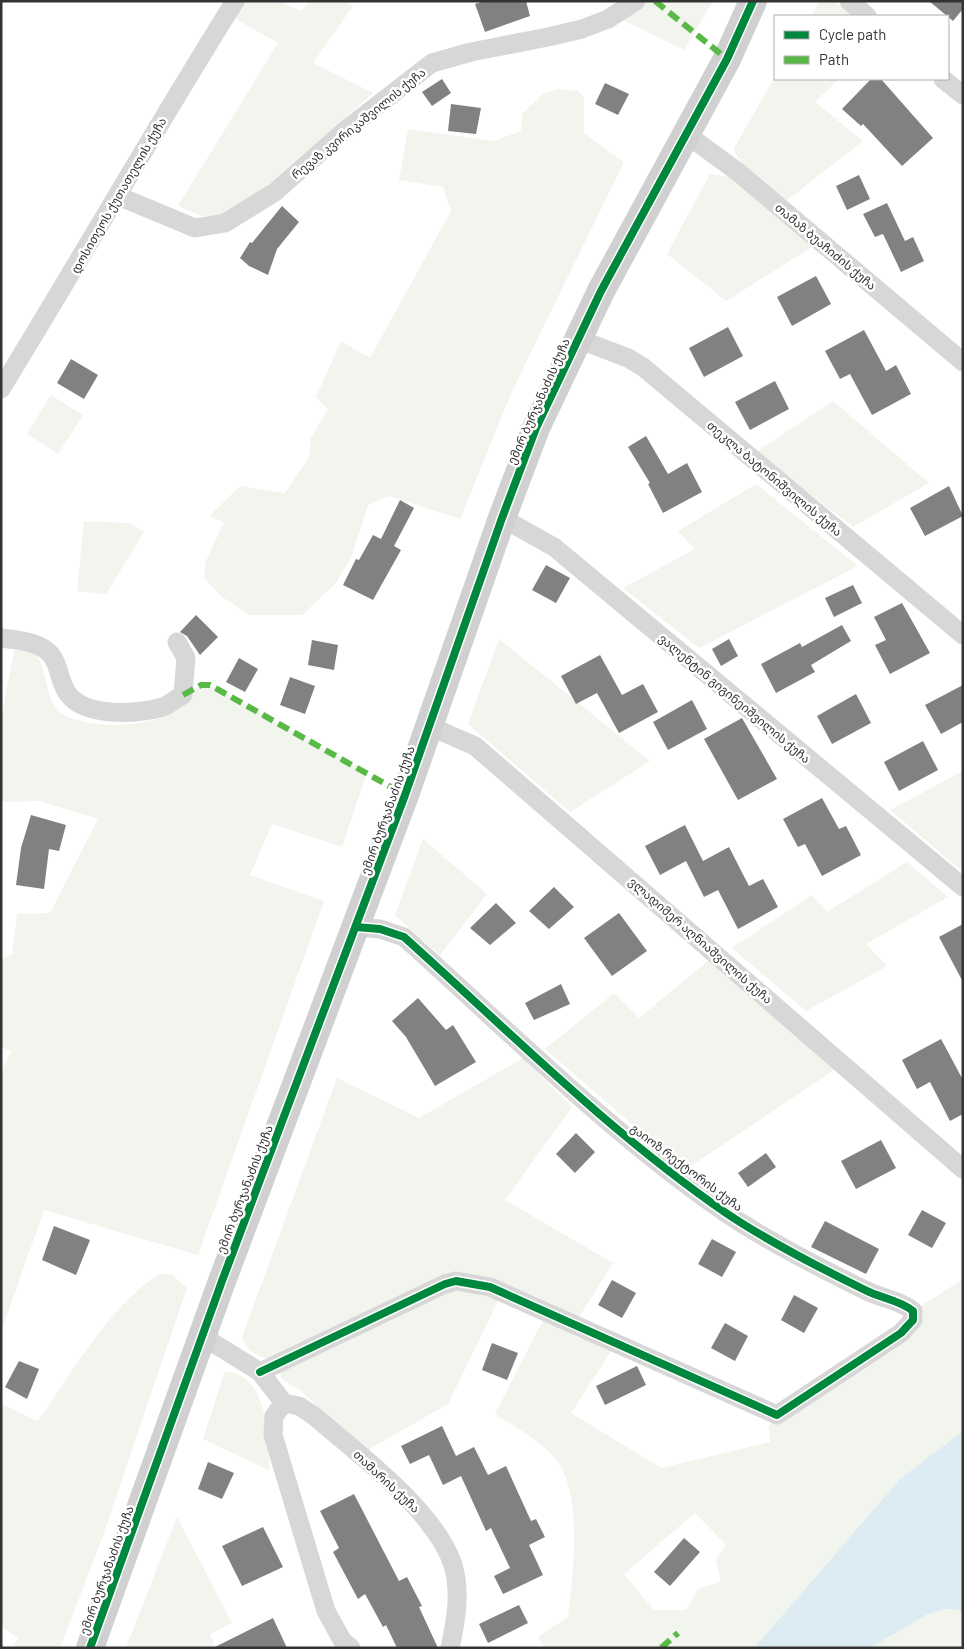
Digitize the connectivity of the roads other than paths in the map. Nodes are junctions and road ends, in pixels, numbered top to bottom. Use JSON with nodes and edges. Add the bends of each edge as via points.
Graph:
{"nodes":[{"id":1,"x":235,"y":1,"type":"edge"},
{"id":2,"x":636,"y":1,"type":"edge"},
{"id":3,"x":753,"y":1,"type":"edge"},
{"id":4,"x":849,"y":1,"type":"edge"},
{"id":5,"x":867,"y":15,"type":"edge"},
{"id":6,"x":944,"y":80,"type":"edge"},
{"id":7,"x":963,"y":95,"type":"edge"},
{"id":8,"x":686,"y":134,"type":"junction"},
{"id":9,"x":118,"y":196,"type":"junction"},
{"id":10,"x":578,"y":339,"type":"junction"},
{"id":11,"x":963,"y":362,"type":"edge"},
{"id":12,"x":1,"y":390,"type":"edge"},
{"id":13,"x":502,"y":518,"type":"junction"},
{"id":14,"x":963,"y":635,"type":"edge"},
{"id":15,"x":1,"y":638,"type":"edge"},
{"id":16,"x":177,"y":642,"type":"dead end"},
{"id":17,"x":429,"y":726,"type":"junction"},
{"id":18,"x":963,"y":887,"type":"edge"},
{"id":19,"x":356,"y":926,"type":"junction"},
{"id":20,"x":963,"y":1169,"type":"edge"},
{"id":21,"x":202,"y":1336,"type":"junction"},
{"id":22,"x":260,"y":1372,"type":"junction"},
{"id":23,"x":284,"y":1403,"type":"junction"},
{"id":24,"x":90,"y":1648,"type":"edge"},
{"id":25,"x":351,"y":1648,"type":"edge"},
{"id":26,"x":450,"y":1648,"type":"edge"}],
"edges":[{"from":1,"to":9,"type":"street","name":"დოსითეოს ქუთათელის ქუჩა"},
{"from":2,"to":9,"type":"street","name":"რევაზ კვირიკაშვილის ქუჩა","via":[[608,19],[582,29],[432,63],[343,132],[275,192],[225,223],[195,228]]},
{"from":3,"to":8,"type":"street","name":"ემირ ბურჯანაძის ქუჩა","via":[[727,59]]},
{"from":4,"to":5,"type":"street"},
{"from":6,"to":7,"type":"street"},
{"from":8,"to":10,"type":"street","name":"ემირ ბურჯანაძის ქუჩა"},
{"from":8,"to":11,"type":"street","name":"თამაზ ბუაჩიძის ქუჩა","via":[[738,172]]},
{"from":9,"to":12,"type":"street","name":"დოსითეოს ქუთათელის ქუჩა"},
{"from":10,"to":13,"type":"street","name":"ემირ ბურჯანაძის ქუჩა","via":[[536,428]]},
{"from":10,"to":14,"type":"street","name":"თეკლა ბატონიშვილის ქუჩა","via":[[643,367]]},
{"from":13,"to":17,"type":"street","name":"ემირ ბურჯანაძის ქუჩა"},
{"from":13,"to":18,"type":"street","name":"ვალენტინ გიგინეიშვილის ქუჩა","via":[[554,547]]},
{"from":15,"to":16,"type":"street","via":[[31,643],[46,650],[54,658],[67,693],[74,701],[89,708],[127,714],[165,706],[183,694],[186,658]]},
{"from":17,"to":19,"type":"street","name":"ემირ ბურჯანაძის ქუჩა"},
{"from":17,"to":20,"type":"street","name":"ვლადიმერ აღნიაშვილის ქუჩა","via":[[475,746]]},
{"from":19,"to":21,"type":"street","name":"ემირ ბურჯანაძის ქუჩა"},
{"from":19,"to":22,"type":"street","name":"გაიოზ რექტორის ქუჩა","via":[[404,937],[617,1129],[727,1213],[840,1278],[878,1297],[905,1305],[913,1311],[913,1320],[901,1332],[777,1415],[490,1287],[456,1281]]},
{"from":21,"to":22,"type":"street"},
{"from":21,"to":24,"type":"street","name":"ემირ ბურჯანაძის ქუჩა"},
{"from":22,"to":23,"type":"street"},
{"from":23,"to":25,"type":"street","via":[[274,1416],[273,1435],[326,1612],[342,1640]]},
{"from":23,"to":26,"type":"street","name":"თამარის ქუჩა","via":[[299,1406],[314,1415],[417,1507],[438,1533],[453,1565],[458,1593]]}]}
